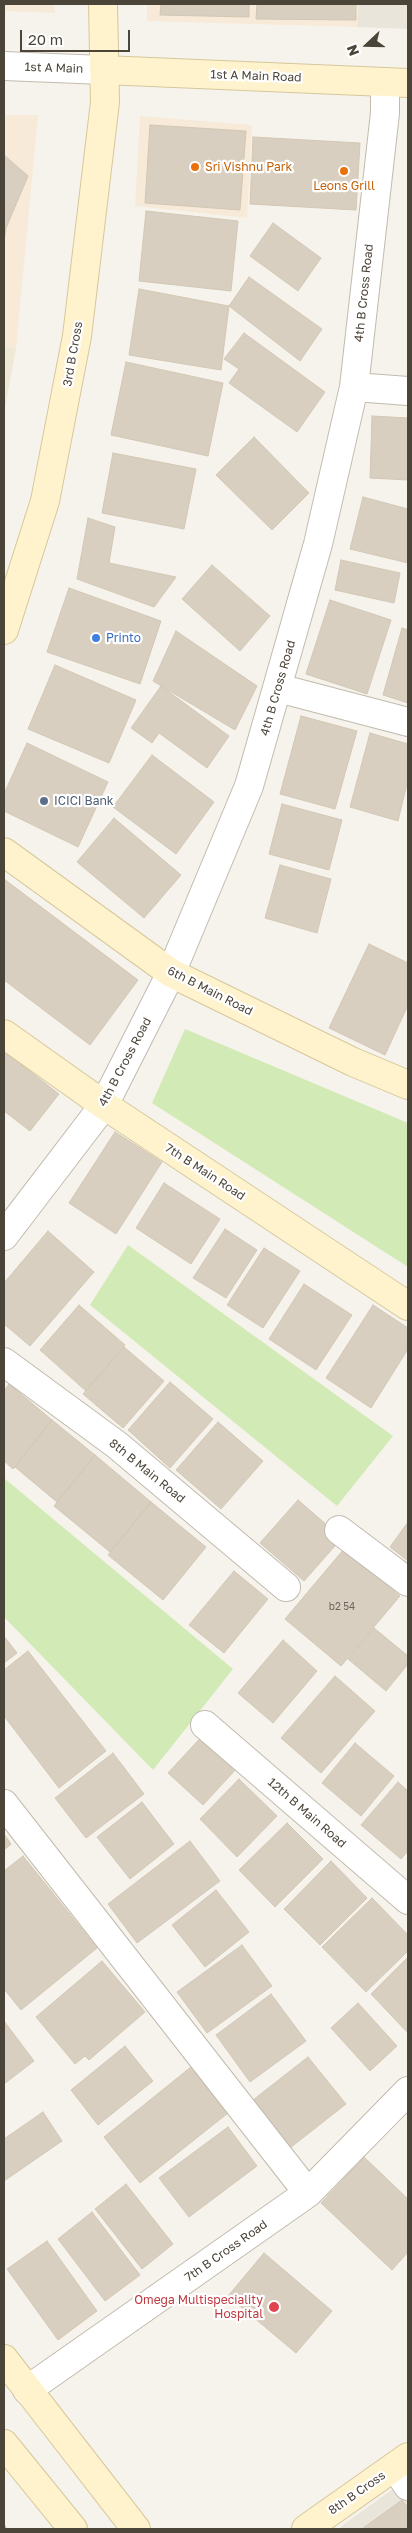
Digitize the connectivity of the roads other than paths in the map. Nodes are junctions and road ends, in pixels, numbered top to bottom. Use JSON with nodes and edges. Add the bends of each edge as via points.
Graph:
{"nodes":[{"id":1,"x":103,"y":4,"type":"edge"},
{"id":2,"x":4,"y":66,"type":"edge"},
{"id":3,"x":104,"y":70,"type":"junction"},
{"id":4,"x":397,"y":82,"type":"edge"},
{"id":5,"x":354,"y":387,"type":"junction"},
{"id":6,"x":408,"y":391,"type":"edge"},
{"id":7,"x":4,"y":630,"type":"edge"},
{"id":8,"x":278,"y":688,"type":"junction"},
{"id":9,"x":408,"y":722,"type":"edge"},
{"id":10,"x":4,"y":852,"type":"edge"},
{"id":11,"x":171,"y":973,"type":"junction"},
{"id":12,"x":4,"y":1034,"type":"edge"},
{"id":13,"x":408,"y":1085,"type":"edge"},
{"id":14,"x":104,"y":1105,"type":"junction"},
{"id":15,"x":4,"y":1236,"type":"edge"},
{"id":16,"x":408,"y":1306,"type":"edge"},
{"id":17,"x":4,"y":1362,"type":"edge"},
{"id":18,"x":338,"y":1530,"type":"dead end"},
{"id":19,"x":408,"y":1582,"type":"edge"},
{"id":20,"x":286,"y":1587,"type":"dead end"},
{"id":21,"x":205,"y":1726,"type":"dead end"},
{"id":22,"x":4,"y":1804,"type":"edge"},
{"id":23,"x":408,"y":1900,"type":"edge"},
{"id":24,"x":408,"y":2091,"type":"edge"},
{"id":25,"x":308,"y":2193,"type":"junction"},
{"id":26,"x":4,"y":2359,"type":"edge"},
{"id":27,"x":26,"y":2390,"type":"junction"},
{"id":28,"x":4,"y":2444,"type":"edge"},
{"id":29,"x":404,"y":2470,"type":"edge"},
{"id":30,"x":73,"y":2529,"type":"edge"},
{"id":31,"x":136,"y":2529,"type":"edge"},
{"id":32,"x":306,"y":2529,"type":"edge"}],
"edges":[{"from":1,"to":3,"type":"street","name":"3rd B Cross"},
{"from":2,"to":3,"type":"street","name":"1st A Main"},
{"from":3,"to":4,"type":"street","name":"1st A Main Road"},
{"from":3,"to":7,"type":"street","name":"3rd B Cross","via":[[105,102],[77,336],[45,502]]},
{"from":4,"to":5,"type":"street","name":"4th B Cross Road","via":[[385,113]]},
{"from":5,"to":6,"type":"street"},
{"from":5,"to":8,"type":"street","name":"4th B Cross Road","via":[[318,544]]},
{"from":8,"to":9,"type":"street"},
{"from":8,"to":11,"type":"street","name":"4th B Cross Road","via":[[249,786]]},
{"from":10,"to":11,"type":"street","name":"6th B Main Road"},
{"from":11,"to":13,"type":"street","name":"6th B Main Road","via":[[353,1062]]},
{"from":11,"to":14,"type":"street","name":"4th B Cross Road"},
{"from":12,"to":14,"type":"street","name":"7th B Main Road"},
{"from":14,"to":15,"type":"street","name":"4th B Cross Road"},
{"from":14,"to":16,"type":"street","name":"7th B Main Road"},
{"from":17,"to":20,"type":"street","name":"8th B Main Road","via":[[117,1445]]},
{"from":18,"to":19,"type":"street"},
{"from":21,"to":23,"type":"street","name":"12th B Main Road"},
{"from":22,"to":25,"type":"street"},
{"from":24,"to":25,"type":"street","name":"7th B Cross Road"},
{"from":25,"to":27,"type":"street","name":"7th B Cross Road"},
{"from":26,"to":27,"type":"street"},
{"from":27,"to":31,"type":"street"},
{"from":28,"to":30,"type":"street"},
{"from":29,"to":32,"type":"street","name":"8th B Cross"}]}
